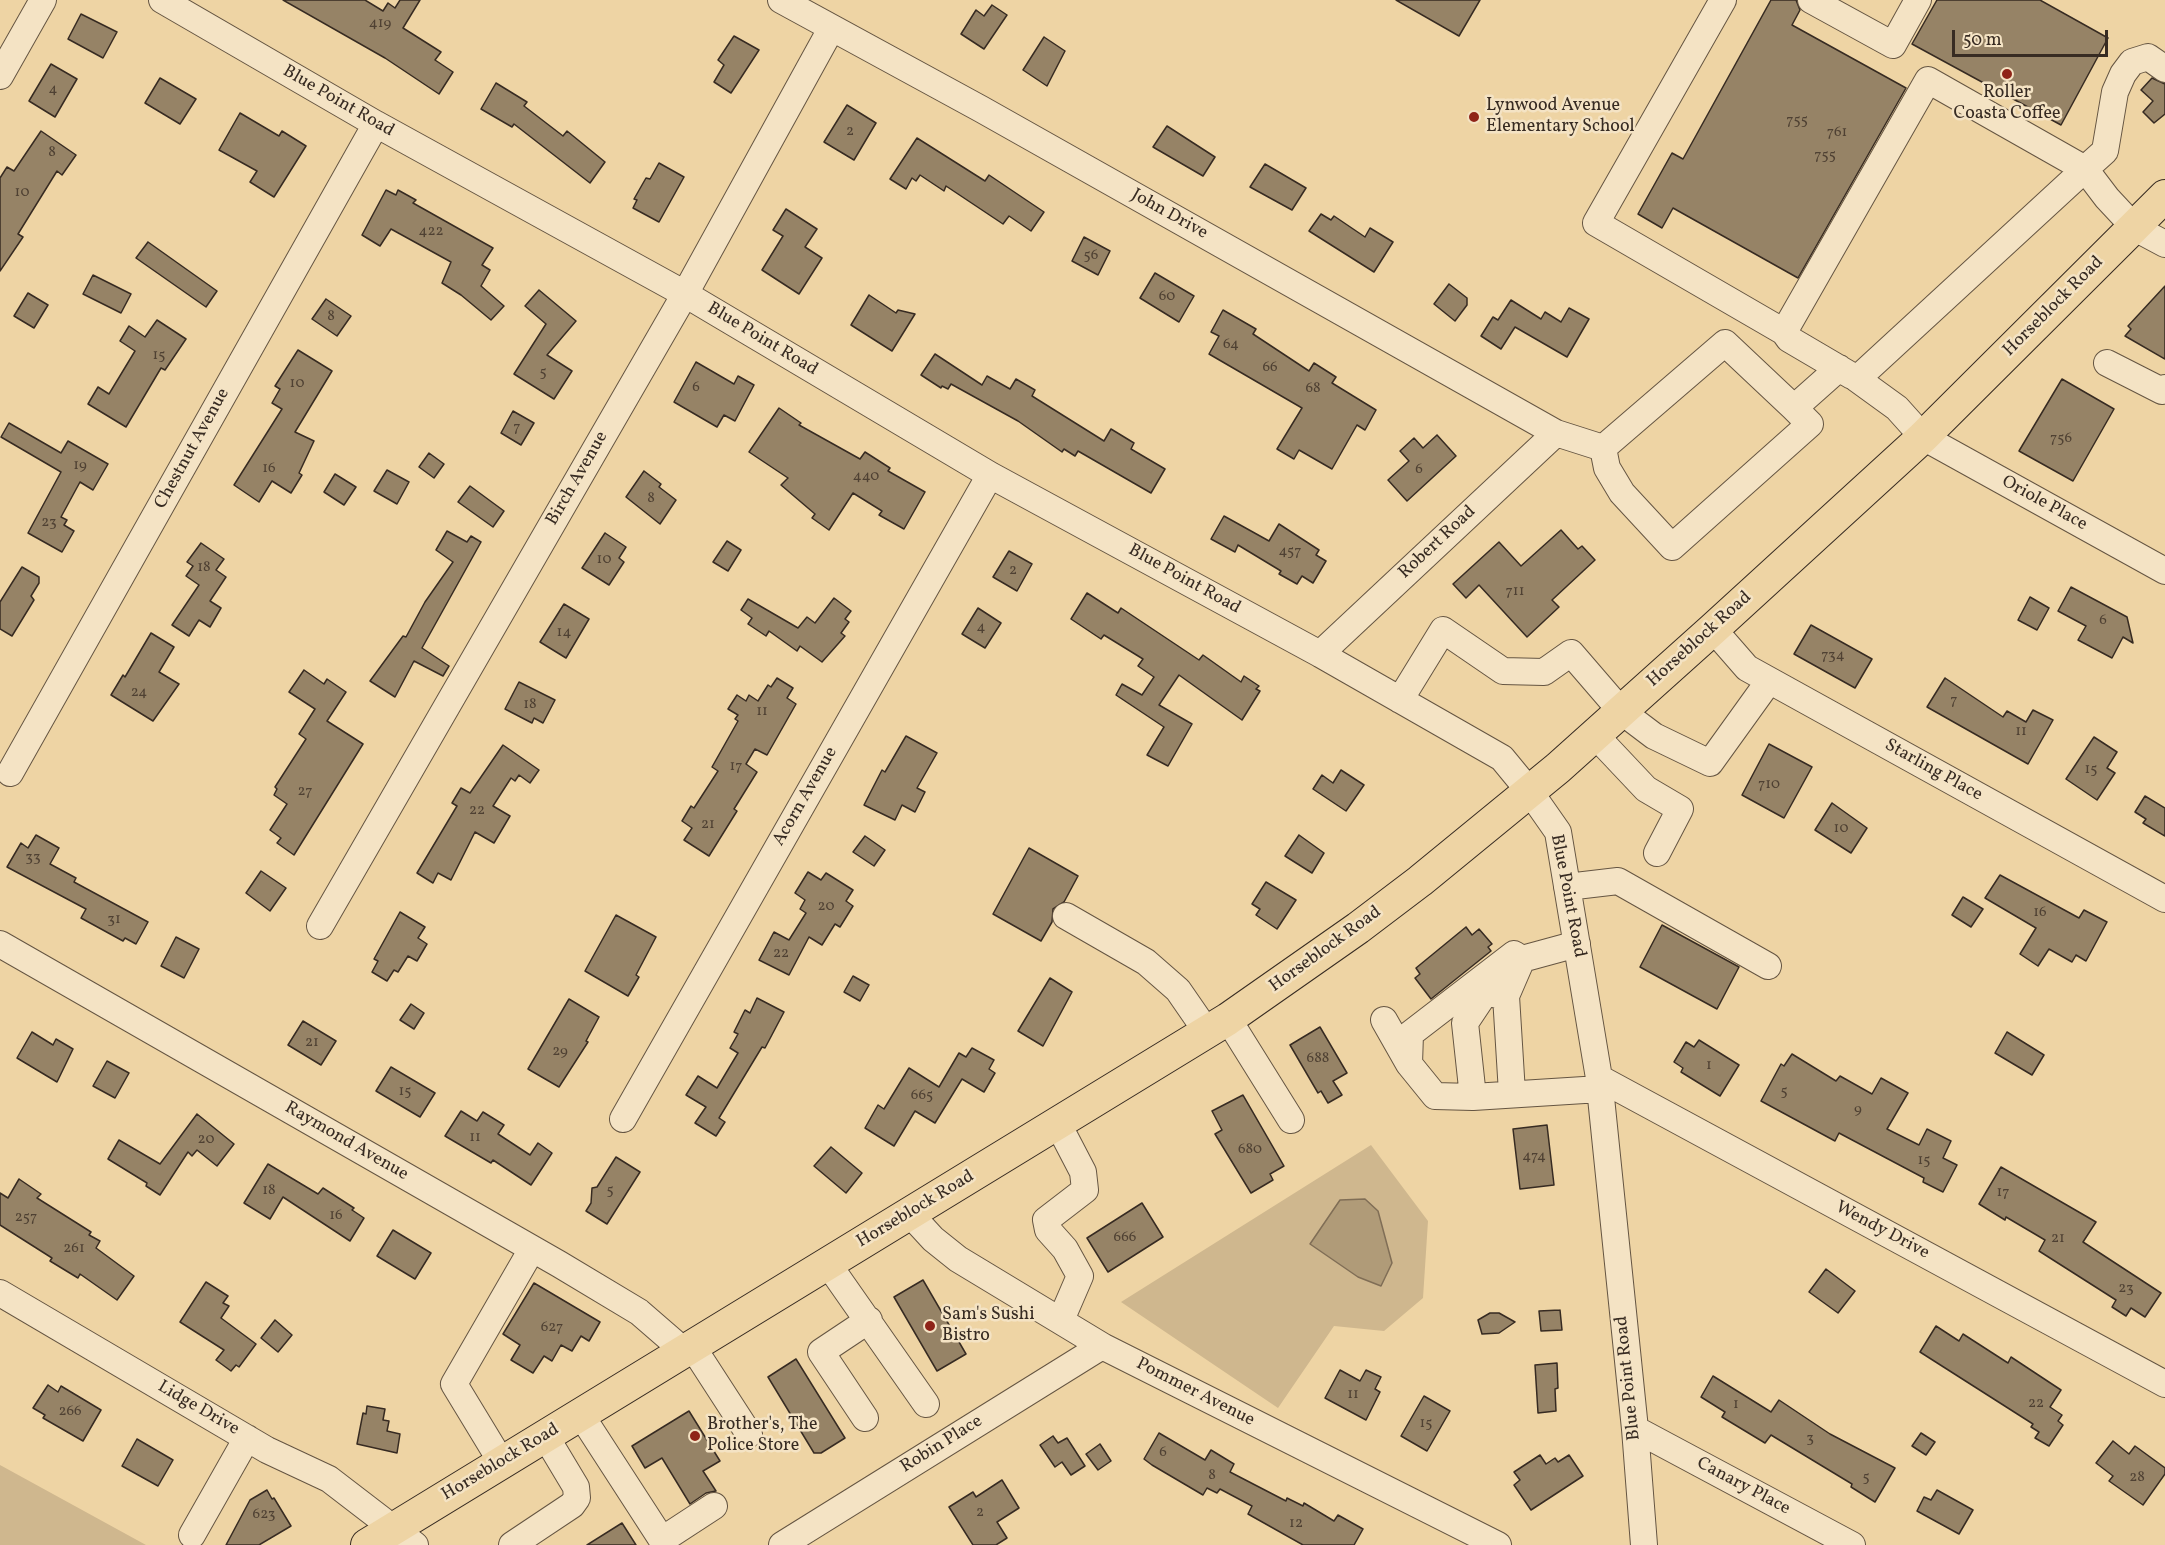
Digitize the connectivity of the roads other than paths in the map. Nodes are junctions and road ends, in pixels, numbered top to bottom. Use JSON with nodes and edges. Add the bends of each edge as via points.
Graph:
{"nodes":[{"id":1,"x":43,"y":0,"type":"edge"},
{"id":2,"x":162,"y":0,"type":"edge"},
{"id":3,"x":781,"y":0,"type":"edge"},
{"id":4,"x":1723,"y":0,"type":"edge"},
{"id":5,"x":1811,"y":0,"type":"edge"},
{"id":6,"x":1918,"y":0,"type":"edge"},
{"id":7,"x":831,"y":29,"type":"junction"},
{"id":8,"x":2165,"y":69,"type":"edge"},
{"id":9,"x":0,"y":76,"type":"edge"},
{"id":10,"x":376,"y":124,"type":"junction"},
{"id":11,"x":2085,"y":169,"type":"junction"},
{"id":12,"x":2165,"y":196,"type":"edge"},
{"id":13,"x":2135,"y":228,"type":"junction"},
{"id":14,"x":2165,"y":244,"type":"edge"},
{"id":15,"x":685,"y":294,"type":"junction"},
{"id":16,"x":1784,"y":332,"type":"junction"},
{"id":17,"x":2107,"y":363,"type":"dead end"},
{"id":18,"x":1848,"y":374,"type":"junction"},
{"id":19,"x":2165,"y":388,"type":"edge"},
{"id":20,"x":1794,"y":408,"type":"junction"},
{"id":21,"x":1556,"y":432,"type":"junction"},
{"id":22,"x":1923,"y":437,"type":"junction"},
{"id":23,"x":1603,"y":448,"type":"junction"},
{"id":24,"x":990,"y":475,"type":"junction"},
{"id":25,"x":2165,"y":571,"type":"edge"},
{"id":26,"x":1713,"y":629,"type":"junction"},
{"id":27,"x":1320,"y":654,"type":"junction"},
{"id":28,"x":1769,"y":681,"type":"junction"},
{"id":29,"x":1400,"y":700,"type":"junction"},
{"id":30,"x":1621,"y":711,"type":"junction"},
{"id":31,"x":1595,"y":735,"type":"junction"},
{"id":32,"x":10,"y":773,"type":"dead end"},
{"id":33,"x":1530,"y":792,"type":"junction"},
{"id":34,"x":1657,"y":853,"type":"dead end"},
{"id":35,"x":1567,"y":887,"type":"junction"},
{"id":36,"x":2165,"y":899,"type":"edge"},
{"id":37,"x":1066,"y":916,"type":"dead end"},
{"id":38,"x":320,"y":926,"type":"dead end"},
{"id":39,"x":0,"y":944,"type":"edge"},
{"id":40,"x":1577,"y":944,"type":"junction"},
{"id":41,"x":1522,"y":959,"type":"junction"},
{"id":42,"x":1768,"y":966,"type":"dead end"},
{"id":43,"x":1506,"y":996,"type":"junction"},
{"id":44,"x":1384,"y":1020,"type":"dead end"},
{"id":45,"x":1217,"y":1025,"type":"junction"},
{"id":46,"x":1409,"y":1064,"type":"junction"},
{"id":47,"x":1599,"y":1084,"type":"junction"},
{"id":48,"x":1512,"y":1093,"type":"junction"},
{"id":49,"x":1473,"y":1097,"type":"junction"},
{"id":50,"x":622,"y":1119,"type":"dead end"},
{"id":51,"x":1291,"y":1119,"type":"dead end"},
{"id":52,"x":1058,"y":1124,"type":"junction"},
{"id":53,"x":910,"y":1214,"type":"junction"},
{"id":54,"x":532,"y":1249,"type":"junction"},
{"id":55,"x":828,"y":1264,"type":"junction"},
{"id":56,"x":0,"y":1293,"type":"edge"},
{"id":57,"x":869,"y":1320,"type":"junction"},
{"id":58,"x":1061,"y":1320,"type":"junction"},
{"id":59,"x":1102,"y":1346,"type":"junction"},
{"id":60,"x":688,"y":1348,"type":"junction"},
{"id":61,"x":2165,"y":1384,"type":"edge"},
{"id":62,"x":926,"y":1404,"type":"dead end"},
{"id":63,"x":581,"y":1414,"type":"junction"},
{"id":64,"x":865,"y":1418,"type":"dead end"},
{"id":65,"x":1635,"y":1429,"type":"junction"},
{"id":66,"x":749,"y":1434,"type":"dead end"},
{"id":67,"x":546,"y":1437,"type":"junction"},
{"id":68,"x":247,"y":1438,"type":"junction"},
{"id":69,"x":502,"y":1463,"type":"junction"},
{"id":70,"x":714,"y":1506,"type":"dead end"},
{"id":71,"x":192,"y":1535,"type":"dead end"},
{"id":72,"x":405,"y":1537,"type":"edge"},
{"id":73,"x":367,"y":1545,"type":"edge"},
{"id":74,"x":512,"y":1545,"type":"edge"},
{"id":75,"x":782,"y":1545,"type":"edge"},
{"id":76,"x":1498,"y":1545,"type":"edge"},
{"id":77,"x":1644,"y":1545,"type":"edge"},
{"id":78,"x":1852,"y":1545,"type":"edge"}],
"edges":[{"from":1,"to":9,"type":"street"},
{"from":2,"to":10,"type":"street","name":"Blue Point Road"},
{"from":3,"to":7,"type":"street","name":"John Drive"},
{"from":4,"to":16,"type":"street","name":"Oriole Place","via":[[1596,223]]},
{"from":5,"to":6,"type":"street","via":[[1893,45]]},
{"from":7,"to":15,"type":"street","name":"Birch Avenue"},
{"from":7,"to":21,"type":"street","name":"John Drive"},
{"from":8,"to":11,"type":"street","via":[[2148,57],[2132,62],[2115,92],[2105,151]]},
{"from":10,"to":15,"type":"street","name":"Blue Point Road"},
{"from":10,"to":32,"type":"street","name":"Chestnut Avenue"},
{"from":11,"to":13,"type":"street"},
{"from":11,"to":16,"type":"street","via":[[1928,80]]},
{"from":11,"to":18,"type":"street"},
{"from":12,"to":13,"type":"main road","name":"Horseblock Road"},
{"from":13,"to":14,"type":"street"},
{"from":13,"to":22,"type":"main road","name":"Horseblock Road"},
{"from":15,"to":24,"type":"street","name":"Blue Point Road"},
{"from":15,"to":38,"type":"street","name":"Birch Avenue"},
{"from":16,"to":18,"type":"street","name":"Oriole Place","via":[[1789,339]]},
{"from":17,"to":19,"type":"street","via":[[2162,391]]},
{"from":18,"to":20,"type":"street"},
{"from":18,"to":22,"type":"street","name":"Oriole Place","via":[[1897,408]]},
{"from":20,"to":23,"type":"street","via":[[1725,343]]},
{"from":20,"to":23,"type":"street","via":[[1810,424],[1672,547],[1622,493],[1607,468]]},
{"from":21,"to":23,"type":"street","name":"John Drive"},
{"from":21,"to":27,"type":"street","name":"Robert Road"},
{"from":22,"to":25,"type":"street","name":"Oriole Place"},
{"from":22,"to":26,"type":"main road","name":"Horseblock Road"},
{"from":24,"to":27,"type":"street","name":"Blue Point Road"},
{"from":24,"to":50,"type":"street","name":"Acorn Avenue"},
{"from":26,"to":28,"type":"street","name":"Starling Place","via":[[1747,668]]},
{"from":26,"to":30,"type":"main road","name":"Horseblock Road"},
{"from":27,"to":29,"type":"street","name":"Blue Point Road"},
{"from":28,"to":30,"type":"street","via":[[1710,763],[1654,736]]},
{"from":28,"to":36,"type":"street","name":"Starling Place"},
{"from":29,"to":30,"type":"street","via":[[1443,630],[1503,671],[1544,672],[1571,653]]},
{"from":29,"to":33,"type":"street","name":"Blue Point Road","via":[[1502,758]]},
{"from":30,"to":31,"type":"main road","name":"Horseblock Road"},
{"from":31,"to":33,"type":"main road","name":"Horseblock Road"},
{"from":31,"to":34,"type":"street","via":[[1646,789],[1680,808]]},
{"from":33,"to":35,"type":"street","name":"Blue Point Road","via":[[1558,832]]},
{"from":33,"to":45,"type":"main road","name":"Horseblock Road","via":[[1358,928]]},
{"from":35,"to":40,"type":"street","name":"Blue Point Road"},
{"from":35,"to":42,"type":"street","via":[[1618,881]]},
{"from":37,"to":45,"type":"street","via":[[1146,962]]},
{"from":39,"to":54,"type":"street","name":"Raymond Avenue"},
{"from":40,"to":41,"type":"street"},
{"from":40,"to":47,"type":"street","name":"Blue Point Road"},
{"from":41,"to":43,"type":"street"},
{"from":41,"to":46,"type":"street","via":[[1514,954],[1410,1034]]},
{"from":43,"to":48,"type":"street"},
{"from":43,"to":49,"type":"street","via":[[1485,993],[1465,1023]]},
{"from":44,"to":46,"type":"street"},
{"from":45,"to":51,"type":"street"},
{"from":45,"to":52,"type":"main road","name":"Horseblock Road"},
{"from":46,"to":49,"type":"street","via":[[1435,1096]]},
{"from":47,"to":48,"type":"street"},
{"from":47,"to":61,"type":"street","name":"Wendy Drive"},
{"from":47,"to":65,"type":"street","name":"Blue Point Road"},
{"from":48,"to":49,"type":"street"},
{"from":52,"to":53,"type":"main road","name":"Horseblock Road"},
{"from":52,"to":58,"type":"street","via":[[1083,1172],[1085,1190],[1046,1220],[1048,1230],[1065,1249],[1080,1276]]},
{"from":53,"to":55,"type":"main road","name":"Horseblock Road"},
{"from":53,"to":58,"type":"street","name":"Pommer Avenue","via":[[958,1259]]},
{"from":54,"to":60,"type":"street","name":"Raymond Avenue","via":[[639,1312]]},
{"from":54,"to":69,"type":"street","via":[[454,1384]]},
{"from":55,"to":57,"type":"street"},
{"from":55,"to":60,"type":"main road","name":"Horseblock Road"},
{"from":56,"to":68,"type":"street","name":"Lidge Drive"},
{"from":57,"to":62,"type":"street"},
{"from":57,"to":64,"type":"street","via":[[821,1352]]},
{"from":58,"to":59,"type":"street","name":"Pommer Avenue"},
{"from":59,"to":75,"type":"street","name":"Robin Place"},
{"from":59,"to":76,"type":"street","name":"Pommer Avenue"},
{"from":60,"to":63,"type":"main road","name":"Horseblock Road"},
{"from":60,"to":66,"type":"street","name":"Raymond Avenue"},
{"from":63,"to":67,"type":"main road","name":"Horseblock Road"},
{"from":63,"to":70,"type":"street","via":[[662,1540]]},
{"from":65,"to":77,"type":"street","name":"Blue Point Road"},
{"from":65,"to":78,"type":"street","name":"Canary Place"},
{"from":67,"to":69,"type":"main road","name":"Horseblock Road"},
{"from":67,"to":74,"type":"street","via":[[576,1487],[577,1498]]},
{"from":68,"to":71,"type":"street"},
{"from":68,"to":72,"type":"street","name":"Lidge Drive","via":[[329,1479]]},
{"from":69,"to":72,"type":"main road","name":"Horseblock Road"},
{"from":72,"to":73,"type":"main road","name":"Horseblock Road"}]}
